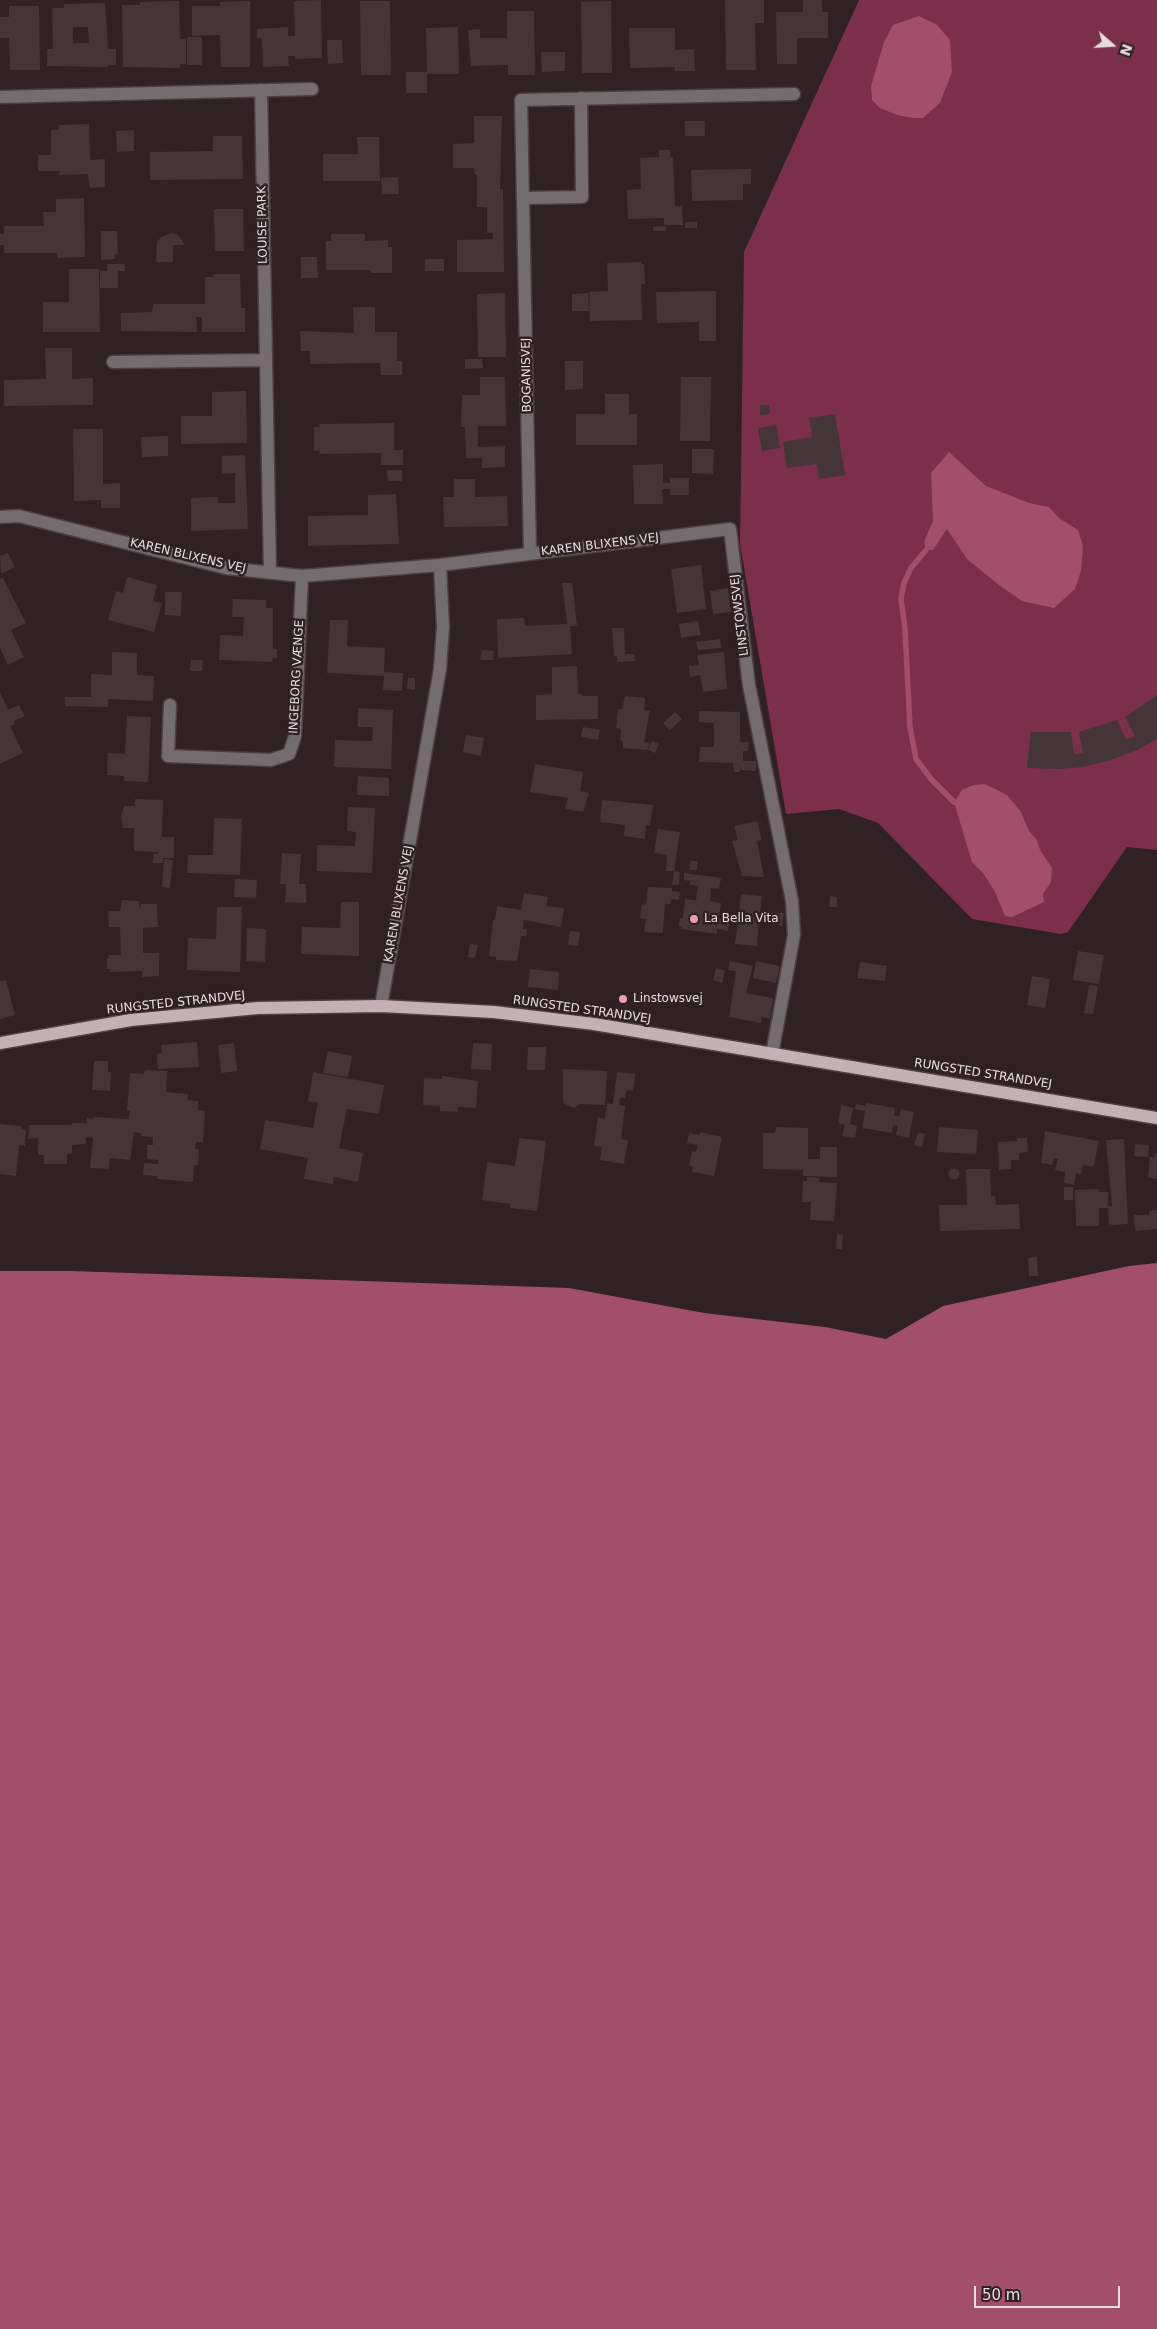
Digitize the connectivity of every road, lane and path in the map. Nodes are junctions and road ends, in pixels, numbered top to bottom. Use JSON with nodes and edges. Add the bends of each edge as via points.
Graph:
{"nodes":[{"id":1,"x":312,"y":88,"type":"dead end"},
{"id":2,"x":261,"y":90,"type":"junction"},
{"id":3,"x":794,"y":94,"type":"dead end"},
{"id":4,"x":0,"y":97,"type":"edge"},
{"id":5,"x":580,"y":98,"type":"junction"},
{"id":6,"x":524,"y":198,"type":"junction"},
{"id":7,"x":266,"y":360,"type":"junction"},
{"id":8,"x":114,"y":362,"type":"dead end"},
{"id":9,"x":0,"y":518,"type":"edge"},
{"id":10,"x":730,"y":529,"type":"joint"},
{"id":11,"x":530,"y":553,"type":"junction"},
{"id":12,"x":440,"y":565,"type":"junction"},
{"id":13,"x":270,"y":573,"type":"junction"},
{"id":14,"x":302,"y":576,"type":"junction"},
{"id":15,"x":170,"y":705,"type":"dead end"},
{"id":16,"x":381,"y":1006,"type":"junction"},
{"id":17,"x":0,"y":1043,"type":"edge"},
{"id":18,"x":772,"y":1054,"type":"junction"},
{"id":19,"x":1157,"y":1118,"type":"edge"}],
"edges":[{"from":1,"to":2,"type":"street"},
{"from":2,"to":4,"type":"street"},
{"from":2,"to":7,"type":"street","name":"LOUISE PARK"},
{"from":3,"to":5,"type":"street","name":"BOGANISVEJ"},
{"from":5,"to":6,"type":"street","name":"BOGANISVEJ","via":[[522,100]]},
{"from":5,"to":6,"type":"street","via":[[582,197]]},
{"from":6,"to":11,"type":"street","name":"BOGANISVEJ"},
{"from":7,"to":8,"type":"street"},
{"from":7,"to":13,"type":"street","name":"LOUISE PARK"},
{"from":9,"to":13,"type":"street","name":"KAREN BLIXENS VEJ","via":[[19,516],[226,568]]},
{"from":10,"to":11,"type":"street","name":"KAREN BLIXENS VEJ"},
{"from":10,"to":18,"type":"street","name":"LINSTOWSVEJ","via":[[749,685],[792,901],[794,935]]},
{"from":11,"to":12,"type":"street","name":"KAREN BLIXENS VEJ"},
{"from":12,"to":14,"type":"street","name":"KAREN BLIXENS VEJ"},
{"from":12,"to":16,"type":"street","name":"KAREN BLIXENS VEJ","via":[[443,627],[440,669]]},
{"from":13,"to":14,"type":"street","name":"KAREN BLIXENS VEJ"},
{"from":14,"to":15,"type":"street","name":"INGEBORG VÆNGE","via":[[295,736],[289,754],[270,760],[168,756]]},
{"from":16,"to":17,"type":"main road","name":"RUNGSTED STRANDVEJ","via":[[258,1008],[131,1020]]},
{"from":16,"to":18,"type":"main road","name":"RUNGSTED STRANDVEJ","via":[[494,1012],[594,1024]]},
{"from":18,"to":19,"type":"main road","name":"RUNGSTED STRANDVEJ"}]}
